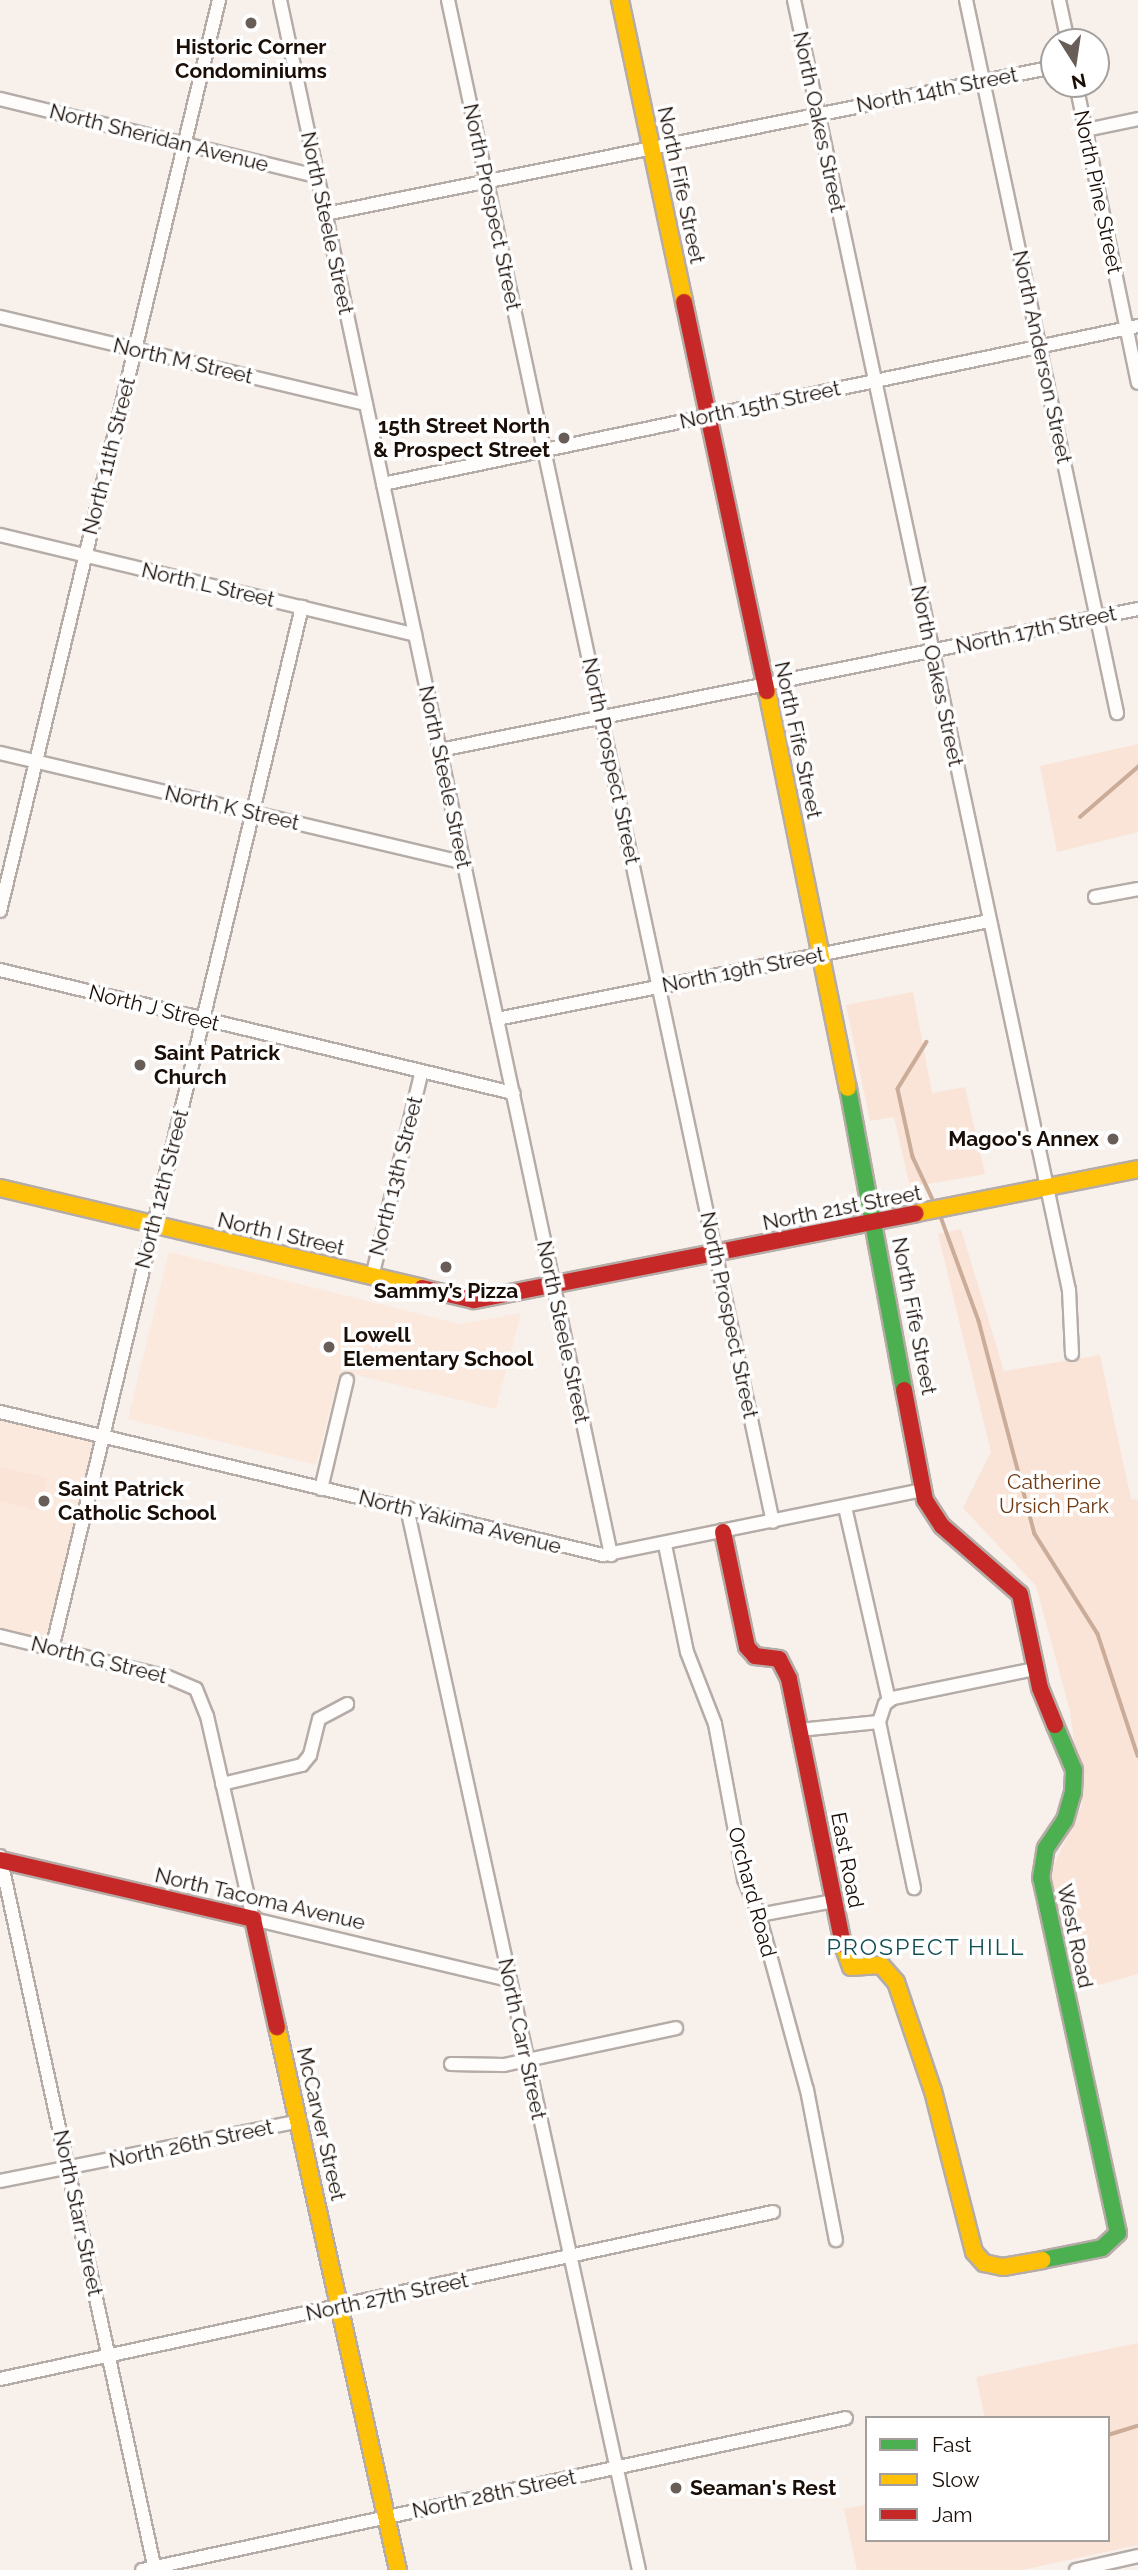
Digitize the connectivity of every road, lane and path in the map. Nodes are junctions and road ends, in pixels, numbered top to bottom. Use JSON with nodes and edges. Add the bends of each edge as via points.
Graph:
{"nodes":[{"id":1,"x":219,"y":0,"type":"edge"},
{"id":2,"x":280,"y":0,"type":"edge"},
{"id":3,"x":448,"y":0,"type":"edge"},
{"id":4,"x":620,"y":0,"type":"edge"},
{"id":5,"x":794,"y":0,"type":"edge"},
{"id":6,"x":966,"y":0,"type":"edge"},
{"id":7,"x":1059,"y":0,"type":"edge"},
{"id":8,"x":1065,"y":28,"type":"edge"},
{"id":9,"x":1040,"y":70,"type":"edge"},
{"id":10,"x":983,"y":81,"type":"junction"},
{"id":11,"x":1079,"y":98,"type":"edge"},
{"id":12,"x":0,"y":99,"type":"edge"},
{"id":13,"x":818,"y":114,"type":"junction"},
{"id":14,"x":1138,"y":119,"type":"edge"},
{"id":15,"x":1086,"y":130,"type":"junction"},
{"id":16,"x":185,"y":144,"type":"junction"},
{"id":17,"x":651,"y":148,"type":"junction"},
{"id":18,"x":317,"y":176,"type":"junction"},
{"id":19,"x":485,"y":182,"type":"junction"},
{"id":20,"x":326,"y":214,"type":"junction"},
{"id":21,"x":0,"y":317,"type":"edge"},
{"id":22,"x":1132,"y":327,"type":"edge"},
{"id":23,"x":1040,"y":346,"type":"junction"},
{"id":24,"x":135,"y":349,"type":"junction"},
{"id":25,"x":875,"y":381,"type":"junction"},
{"id":26,"x":1138,"y":383,"type":"edge"},
{"id":27,"x":366,"y":404,"type":"junction"},
{"id":28,"x":708,"y":416,"type":"junction"},
{"id":29,"x":545,"y":450,"type":"junction"},
{"id":30,"x":383,"y":484,"type":"junction"},
{"id":31,"x":0,"y":535,"type":"edge"},
{"id":32,"x":85,"y":555,"type":"junction"},
{"id":33,"x":302,"y":607,"type":"junction"},
{"id":34,"x":1138,"y":609,"type":"edge"},
{"id":35,"x":1097,"y":617,"type":"junction"},
{"id":36,"x":415,"y":635,"type":"junction"},
{"id":37,"x":932,"y":651,"type":"junction"},
{"id":38,"x":765,"y":684,"type":"junction"},
{"id":39,"x":1117,"y":713,"type":"dead end"},
{"id":40,"x":601,"y":718,"type":"junction"},
{"id":41,"x":440,"y":750,"type":"junction"},
{"id":42,"x":0,"y":753,"type":"edge"},
{"id":43,"x":36,"y":761,"type":"junction"},
{"id":44,"x":253,"y":813,"type":"junction"},
{"id":45,"x":464,"y":863,"type":"junction"},
{"id":46,"x":1138,"y":889,"type":"edge"},
{"id":47,"x":1095,"y":897,"type":"dead end"},
{"id":48,"x":0,"y":911,"type":"edge"},
{"id":49,"x":989,"y":920,"type":"junction"},
{"id":50,"x":823,"y":955,"type":"junction"},
{"id":51,"x":0,"y":970,"type":"edge"},
{"id":52,"x":659,"y":986,"type":"junction"},
{"id":53,"x":497,"y":1019,"type":"junction"},
{"id":54,"x":203,"y":1020,"type":"junction"},
{"id":55,"x":421,"y":1074,"type":"junction"},
{"id":56,"x":513,"y":1093,"type":"junction"},
{"id":57,"x":1138,"y":1169,"type":"edge"},
{"id":58,"x":0,"y":1188,"type":"edge"},
{"id":59,"x":1046,"y":1188,"type":"junction"},
{"id":60,"x":878,"y":1222,"type":"junction"},
{"id":61,"x":154,"y":1225,"type":"junction"},
{"id":62,"x":716,"y":1255,"type":"junction"},
{"id":63,"x":372,"y":1277,"type":"junction"},
{"id":64,"x":554,"y":1288,"type":"junction"},
{"id":65,"x":1072,"y":1354,"type":"dead end"},
{"id":66,"x":347,"y":1380,"type":"dead end"},
{"id":67,"x":0,"y":1412,"type":"edge"},
{"id":68,"x":103,"y":1437,"type":"junction"},
{"id":69,"x":321,"y":1489,"type":"junction"},
{"id":70,"x":923,"y":1490,"type":"junction"},
{"id":71,"x":845,"y":1507,"type":"junction"},
{"id":72,"x":407,"y":1508,"type":"junction"},
{"id":73,"x":773,"y":1522,"type":"junction"},
{"id":74,"x":723,"y":1532,"type":"junction"},
{"id":75,"x":664,"y":1545,"type":"junction"},
{"id":76,"x":611,"y":1555,"type":"junction"},
{"id":77,"x":0,"y":1636,"type":"edge"},
{"id":78,"x":52,"y":1649,"type":"junction"},
{"id":79,"x":1034,"y":1669,"type":"junction"},
{"id":80,"x":196,"y":1689,"type":"joint"},
{"id":81,"x":889,"y":1700,"type":"junction"},
{"id":82,"x":347,"y":1704,"type":"dead end"},
{"id":83,"x":879,"y":1722,"type":"junction"},
{"id":84,"x":799,"y":1730,"type":"junction"},
{"id":85,"x":222,"y":1784,"type":"junction"},
{"id":86,"x":0,"y":1859,"type":"edge"},
{"id":87,"x":914,"y":1888,"type":"dead end"},
{"id":88,"x":834,"y":1901,"type":"junction"},
{"id":89,"x":759,"y":1915,"type":"junction"},
{"id":90,"x":253,"y":1919,"type":"junction"},
{"id":91,"x":509,"y":1980,"type":"junction"},
{"id":92,"x":677,"y":2028,"type":"dead end"},
{"id":93,"x":527,"y":2061,"type":"junction"},
{"id":94,"x":451,"y":2064,"type":"dead end"},
{"id":95,"x":299,"y":2121,"type":"junction"},
{"id":96,"x":70,"y":2167,"type":"junction"},
{"id":97,"x":0,"y":2180,"type":"edge"},
{"id":98,"x":773,"y":2212,"type":"dead end"},
{"id":99,"x":836,"y":2240,"type":"dead end"},
{"id":100,"x":569,"y":2258,"type":"junction"},
{"id":101,"x":978,"y":2259,"type":"joint"},
{"id":102,"x":340,"y":2307,"type":"junction"},
{"id":103,"x":108,"y":2357,"type":"junction"},
{"id":104,"x":0,"y":2379,"type":"edge"},
{"id":105,"x":846,"y":2418,"type":"dead end"},
{"id":106,"x":616,"y":2467,"type":"junction"},
{"id":107,"x":387,"y":2517,"type":"junction"},
{"id":108,"x":1138,"y":2556,"type":"edge"},
{"id":109,"x":1106,"y":2567,"type":"edge"},
{"id":110,"x":150,"y":2569,"type":"edge"},
{"id":111,"x":398,"y":2570,"type":"edge"},
{"id":112,"x":639,"y":2570,"type":"edge"},
{"id":113,"x":1076,"y":2570,"type":"edge"}],
"edges":[{"from":1,"to":16,"type":"street","name":"North 11th Street"},
{"from":2,"to":18,"type":"street","name":"North Steele Street"},
{"from":3,"to":19,"type":"street","name":"North Prospect Street"},
{"from":4,"to":17,"type":"street","name":"North Fife Street"},
{"from":5,"to":13,"type":"street","name":"North Oakes Street"},
{"from":6,"to":10,"type":"street","name":"North Anderson Street"},
{"from":7,"to":8,"type":"street"},
{"from":9,"to":10,"type":"street","name":"North 14th Street"},
{"from":10,"to":13,"type":"street","name":"North 14th Street"},
{"from":10,"to":23,"type":"street","name":"North Anderson Street"},
{"from":11,"to":15,"type":"street","name":"North Pine Street"},
{"from":12,"to":16,"type":"street","name":"North Sheridan Avenue"},
{"from":13,"to":17,"type":"street","name":"North 14th Street"},
{"from":13,"to":25,"type":"street","name":"North Oakes Street"},
{"from":14,"to":15,"type":"street"},
{"from":15,"to":22,"type":"street","name":"North Pine Street"},
{"from":16,"to":18,"type":"street","name":"North Sheridan Avenue"},
{"from":16,"to":24,"type":"street","name":"North 11th Street"},
{"from":17,"to":19,"type":"street","name":"North 14th Street"},
{"from":17,"to":28,"type":"street","name":"North Fife Street"},
{"from":18,"to":20,"type":"street","name":"North Steele Street"},
{"from":19,"to":20,"type":"street","name":"North 14th Street"},
{"from":19,"to":29,"type":"street","name":"North Prospect Street"},
{"from":20,"to":27,"type":"street","name":"North Steele Street"},
{"from":21,"to":24,"type":"street","name":"North M Street"},
{"from":22,"to":23,"type":"street","name":"North 15th Street"},
{"from":22,"to":26,"type":"street","name":"North Pine Street"},
{"from":23,"to":25,"type":"street","name":"North 15th Street"},
{"from":23,"to":35,"type":"street","name":"North Anderson Street"},
{"from":24,"to":27,"type":"street","name":"North M Street"},
{"from":24,"to":32,"type":"street","name":"North 11th Street"},
{"from":25,"to":28,"type":"street","name":"North 15th Street"},
{"from":25,"to":37,"type":"street","name":"North Oakes Street"},
{"from":27,"to":30,"type":"street","name":"North Steele Street"},
{"from":28,"to":29,"type":"street","name":"North 15th Street"},
{"from":28,"to":38,"type":"street","name":"North Fife Street"},
{"from":29,"to":30,"type":"street","name":"North 15th Street"},
{"from":29,"to":40,"type":"street","name":"North Prospect Street"},
{"from":30,"to":36,"type":"street","name":"North Steele Street"},
{"from":31,"to":32,"type":"street","name":"North L Street"},
{"from":32,"to":33,"type":"street","name":"North L Street"},
{"from":32,"to":43,"type":"street","name":"North 11th Street"},
{"from":33,"to":36,"type":"street","name":"North L Street"},
{"from":33,"to":44,"type":"street","name":"North 12th Street"},
{"from":34,"to":35,"type":"street","name":"North 17th Street"},
{"from":35,"to":37,"type":"street","name":"North 17th Street"},
{"from":35,"to":39,"type":"street","name":"North Anderson Street"},
{"from":36,"to":41,"type":"street","name":"North Steele Street"},
{"from":37,"to":38,"type":"street","name":"North 17th Street"},
{"from":37,"to":49,"type":"street","name":"North Oakes Street"},
{"from":38,"to":40,"type":"street","name":"North 17th Street"},
{"from":38,"to":50,"type":"street","name":"North Fife Street"},
{"from":40,"to":41,"type":"street","name":"North 17th Street"},
{"from":40,"to":52,"type":"street","name":"North Prospect Street"},
{"from":41,"to":45,"type":"street","name":"North Steele Street"},
{"from":42,"to":43,"type":"street","name":"North K Street"},
{"from":43,"to":44,"type":"street","name":"North K Street"},
{"from":43,"to":48,"type":"street","name":"North 11th Street"},
{"from":44,"to":45,"type":"street","name":"North K Street"},
{"from":44,"to":54,"type":"street","name":"North 12th Street"},
{"from":45,"to":53,"type":"street","name":"North Steele Street"},
{"from":46,"to":47,"type":"street"},
{"from":49,"to":50,"type":"street","name":"North 19th Street"},
{"from":49,"to":59,"type":"street","name":"North Oakes Street"},
{"from":50,"to":52,"type":"street","name":"North 19th Street"},
{"from":50,"to":60,"type":"street","name":"North Fife Street"},
{"from":51,"to":54,"type":"street","name":"North J Street"},
{"from":52,"to":53,"type":"street","name":"North 19th Street"},
{"from":52,"to":62,"type":"street","name":"North Prospect Street"},
{"from":53,"to":56,"type":"street","name":"North Steele Street"},
{"from":54,"to":55,"type":"street","name":"North J Street"},
{"from":54,"to":61,"type":"street","name":"North 12th Street"},
{"from":55,"to":56,"type":"street","name":"North J Street"},
{"from":55,"to":63,"type":"street","name":"North 13th Street"},
{"from":56,"to":64,"type":"street","name":"North Steele Street"},
{"from":57,"to":59,"type":"street","name":"North 21st Street"},
{"from":58,"to":61,"type":"street","name":"North I Street"},
{"from":59,"to":60,"type":"street","name":"North 21st Street"},
{"from":59,"to":65,"type":"street","name":"North Oakes Street","via":[[1069,1290]]},
{"from":60,"to":62,"type":"street","name":"North 21st Street"},
{"from":60,"to":70,"type":"street","name":"North Fife Street"},
{"from":61,"to":63,"type":"street","name":"North I Street"},
{"from":61,"to":68,"type":"street","name":"North 12th Street"},
{"from":62,"to":64,"type":"street","name":"North 21st Street"},
{"from":62,"to":73,"type":"street","name":"North Prospect Street"},
{"from":63,"to":64,"type":"street","name":"North I Street","via":[[474,1300]]},
{"from":64,"to":76,"type":"street","name":"North Steele Street"},
{"from":66,"to":69,"type":"street"},
{"from":67,"to":68,"type":"street","name":"North Yakima Avenue"},
{"from":68,"to":69,"type":"street","name":"North Yakima Avenue"},
{"from":68,"to":78,"type":"street","name":"North 12th Street"},
{"from":69,"to":72,"type":"street","name":"North Yakima Avenue"},
{"from":70,"to":71,"type":"street","name":"North Yakima Avenue"},
{"from":70,"to":79,"type":"street","name":"West Road","via":[[930,1512],[942,1526],[1020,1594]]},
{"from":71,"to":73,"type":"street","name":"North Yakima Avenue"},
{"from":71,"to":81,"type":"street"},
{"from":72,"to":76,"type":"street","name":"North Yakima Avenue"},
{"from":72,"to":91,"type":"street","name":"North Carr Street"},
{"from":73,"to":74,"type":"street","name":"North Yakima Avenue"},
{"from":74,"to":75,"type":"street","name":"North Yakima Avenue"},
{"from":74,"to":84,"type":"street","name":"East Road","via":[[747,1647],[755,1656],[772,1656],[784,1665]]},
{"from":75,"to":76,"type":"street","name":"North Yakima Avenue"},
{"from":75,"to":89,"type":"street","name":"Orchard Road","via":[[687,1652],[715,1724],[744,1879]]},
{"from":77,"to":78,"type":"street","name":"North G Street"},
{"from":78,"to":80,"type":"street","name":"North G Street","via":[[168,1677]]},
{"from":79,"to":81,"type":"street"},
{"from":79,"to":101,"type":"street","name":"West Road","via":[[1074,1770],[1065,1820],[1046,1848],[1041,1878],[1118,2233],[1101,2248],[1035,2264],[992,2267]]},
{"from":80,"to":85,"type":"street","name":"McCarver Street"},
{"from":81,"to":83,"type":"street"},
{"from":82,"to":85,"type":"street","via":[[319,1719],[310,1755],[302,1765]]},
{"from":83,"to":84,"type":"street"},
{"from":83,"to":87,"type":"street"},
{"from":84,"to":88,"type":"street","name":"East Road"},
{"from":85,"to":90,"type":"street","name":"McCarver Street"},
{"from":86,"to":90,"type":"street","name":"North Tacoma Avenue"},
{"from":86,"to":96,"type":"street","name":"North Starr Street"},
{"from":88,"to":89,"type":"street"},
{"from":88,"to":101,"type":"street","name":"East Road","via":[[849,1965],[879,1965],[896,1982],[933,2091]]},
{"from":89,"to":99,"type":"street","name":"Orchard Road","via":[[807,2090]]},
{"from":90,"to":91,"type":"street","name":"North Tacoma Avenue"},
{"from":90,"to":95,"type":"street","name":"McCarver Street"},
{"from":91,"to":93,"type":"street","name":"North Carr Street"},
{"from":92,"to":93,"type":"street"},
{"from":93,"to":94,"type":"street"},
{"from":93,"to":100,"type":"street","name":"North Carr Street"},
{"from":95,"to":96,"type":"street","name":"North 26th Street"},
{"from":95,"to":102,"type":"street","name":"McCarver Street"},
{"from":96,"to":97,"type":"street","name":"North 26th Street"},
{"from":96,"to":103,"type":"street","name":"North Starr Street"},
{"from":98,"to":100,"type":"street","name":"North 27th Street"},
{"from":100,"to":102,"type":"street","name":"North 27th Street"},
{"from":100,"to":106,"type":"street","name":"North Carr Street"},
{"from":102,"to":103,"type":"street","name":"North 27th Street"},
{"from":102,"to":107,"type":"street","name":"McCarver Street"},
{"from":103,"to":104,"type":"street","name":"North 27th Street"},
{"from":103,"to":110,"type":"street","name":"North Starr Street"},
{"from":105,"to":106,"type":"street","name":"North 28th Street"},
{"from":106,"to":107,"type":"street","name":"North 28th Street"},
{"from":106,"to":112,"type":"street","name":"North Carr Street"},
{"from":107,"to":110,"type":"street","name":"North 28th Street"},
{"from":107,"to":111,"type":"street","name":"McCarver Street"},
{"from":108,"to":109,"type":"street"},
{"from":109,"to":113,"type":"street"}]}
